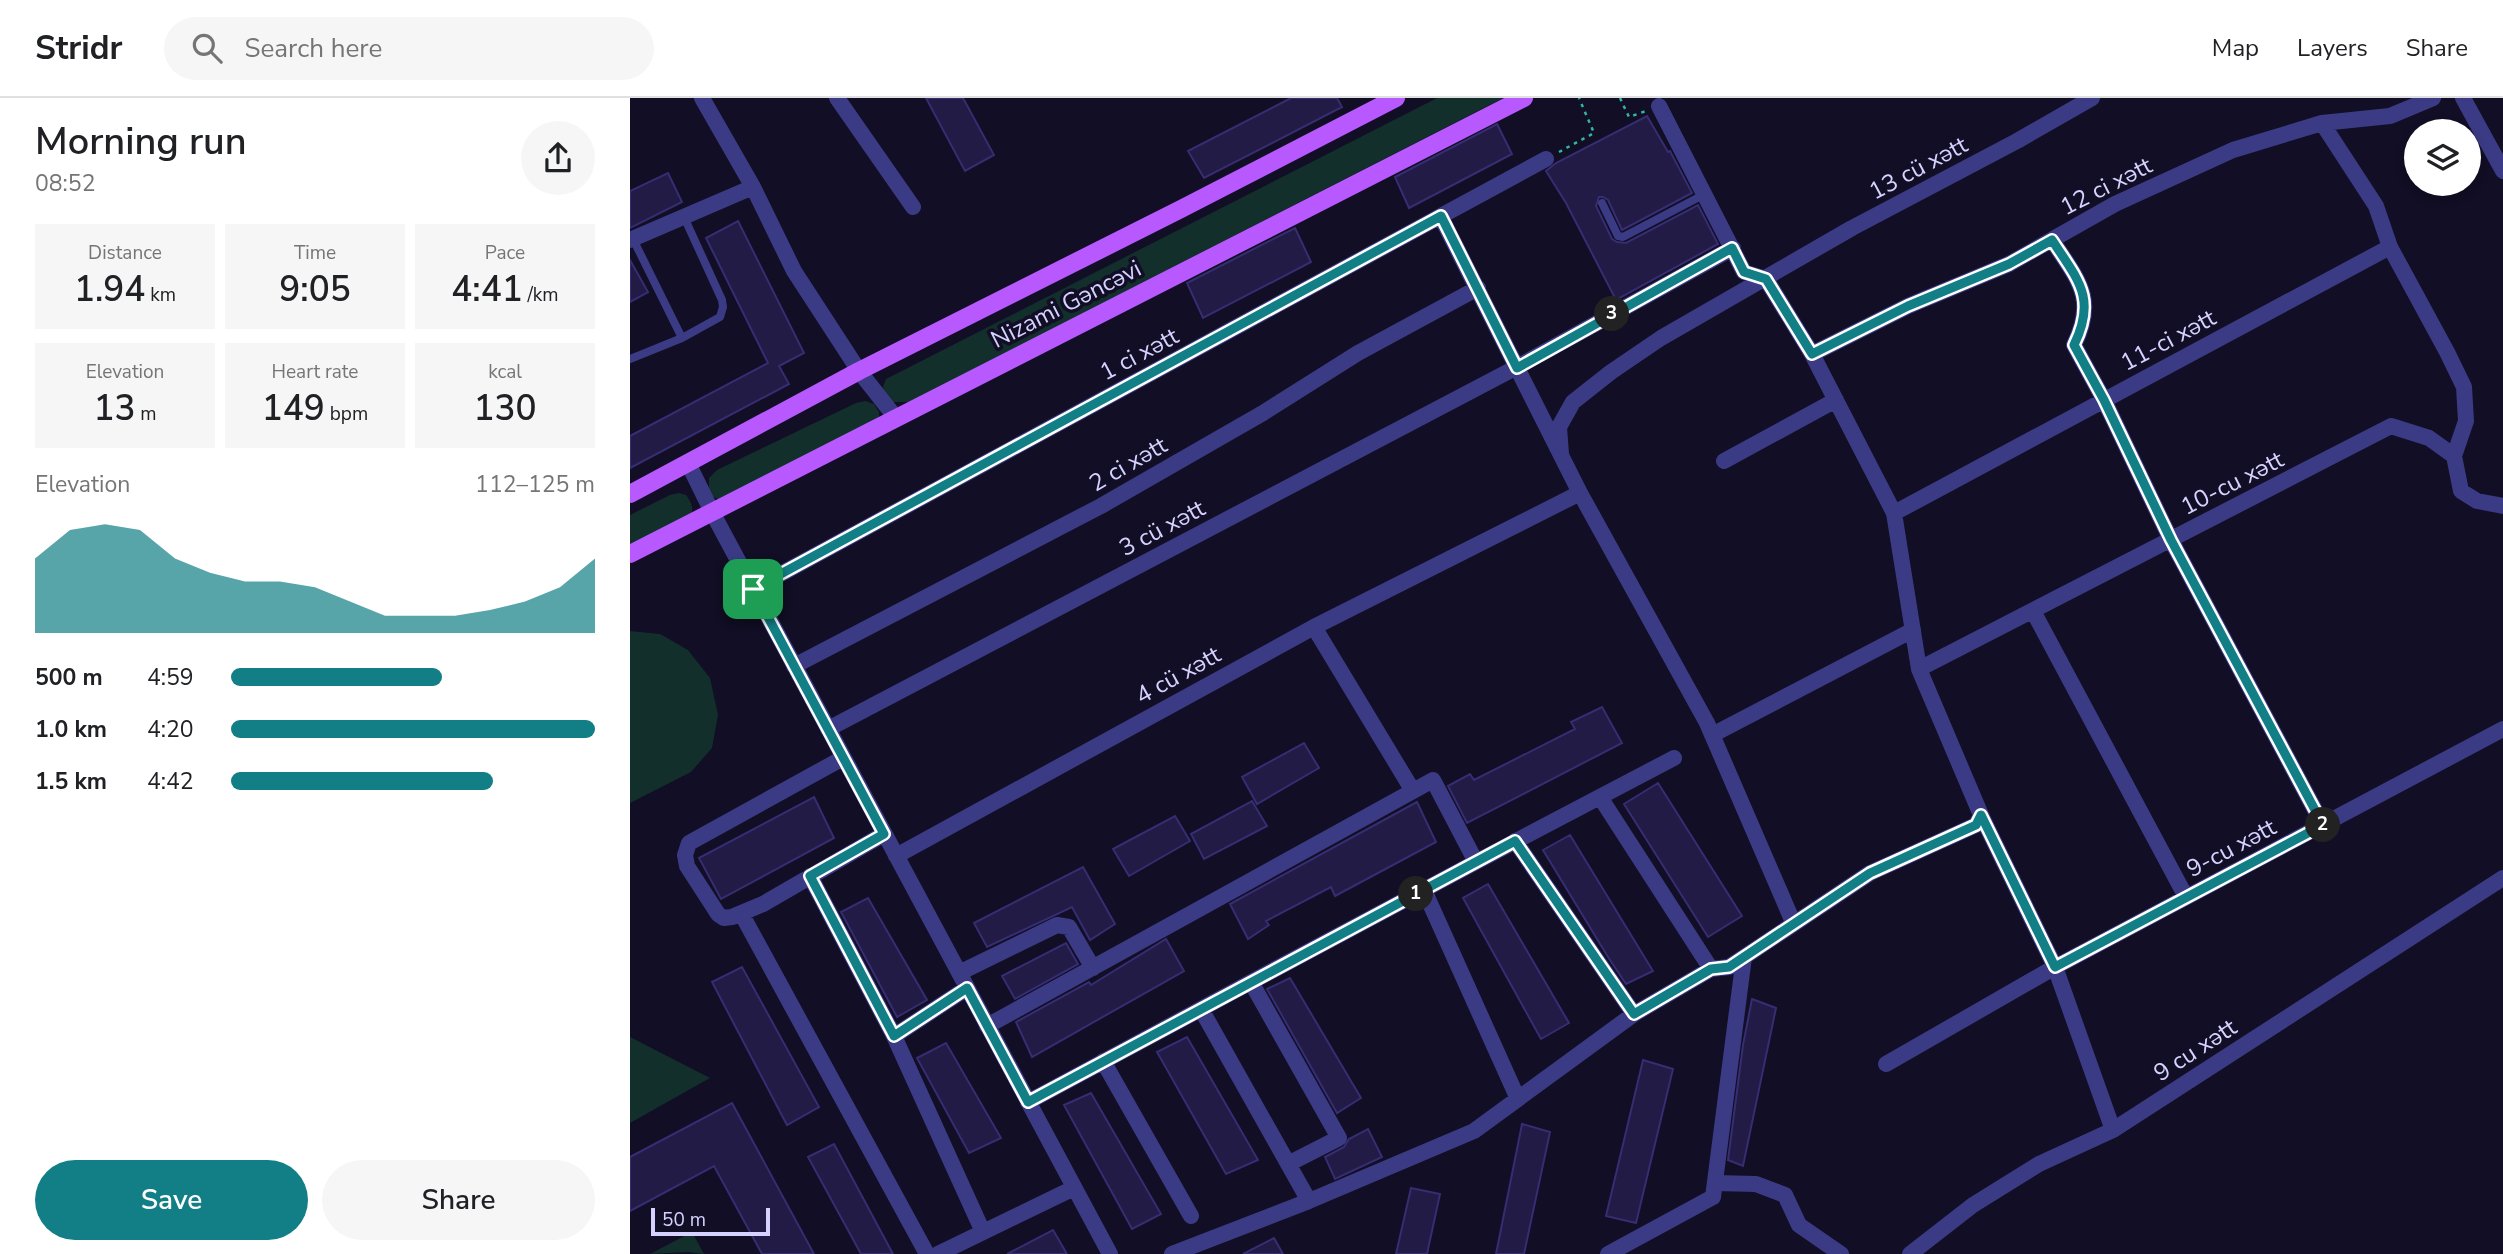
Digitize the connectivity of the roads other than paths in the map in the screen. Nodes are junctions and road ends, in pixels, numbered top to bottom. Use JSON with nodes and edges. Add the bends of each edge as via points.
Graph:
{"nodes":[{"id":1,"x":702,"y":98,"type":"edge"},
{"id":2,"x":837,"y":98,"type":"edge"},
{"id":3,"x":1396,"y":98,"type":"edge"},
{"id":4,"x":1524,"y":98,"type":"edge"},
{"id":5,"x":2092,"y":98,"type":"edge"},
{"id":6,"x":2433,"y":98,"type":"edge"},
{"id":7,"x":2463,"y":98,"type":"edge"},
{"id":8,"x":1372,"y":103,"type":"edge"},
{"id":9,"x":1659,"y":106,"type":"road end"},
{"id":10,"x":2322,"y":123,"type":"junction"},
{"id":11,"x":1546,"y":159,"type":"road end"},
{"id":12,"x":2503,"y":171,"type":"edge"},
{"id":13,"x":753,"y":187,"type":"junction"},
{"id":14,"x":1705,"y":194,"type":"junction"},
{"id":15,"x":1602,"y":203,"type":"dead end"},
{"id":16,"x":913,"y":208,"type":"dead end"},
{"id":17,"x":1441,"y":216,"type":"junction"},
{"id":18,"x":684,"y":217,"type":"junction"},
{"id":19,"x":632,"y":240,"type":"edge"},
{"id":20,"x":2052,"y":240,"type":"junction"},
{"id":21,"x":2390,"y":247,"type":"junction"},
{"id":22,"x":1732,"y":248,"type":"junction"},
{"id":23,"x":1766,"y":279,"type":"junction"},
{"id":24,"x":1478,"y":288,"type":"junction"},
{"id":25,"x":682,"y":338,"type":"junction"},
{"id":26,"x":1812,"y":354,"type":"junction"},
{"id":27,"x":630,"y":359,"type":"edge"},
{"id":28,"x":1517,"y":368,"type":"junction"},
{"id":29,"x":859,"y":371,"type":"junction"},
{"id":30,"x":1836,"y":400,"type":"junction"},
{"id":31,"x":2104,"y":400,"type":"junction"},
{"id":32,"x":896,"y":418,"type":"junction"},
{"id":33,"x":1560,"y":454,"type":"junction"},
{"id":34,"x":2454,"y":456,"type":"junction"},
{"id":35,"x":1724,"y":461,"type":"dead end"},
{"id":36,"x":688,"y":463,"type":"junction"},
{"id":37,"x":1580,"y":493,"type":"junction"},
{"id":38,"x":630,"y":494,"type":"edge"},
{"id":39,"x":2503,"y":506,"type":"edge"},
{"id":40,"x":712,"y":512,"type":"junction"},
{"id":41,"x":1894,"y":513,"type":"junction"},
{"id":42,"x":2171,"y":540,"type":"junction"},
{"id":43,"x":630,"y":554,"type":"edge"},
{"id":44,"x":753,"y":589,"type":"junction"},
{"id":45,"x":2033,"y":611,"type":"junction"},
{"id":46,"x":1314,"y":627,"type":"junction"},
{"id":47,"x":1913,"y":629,"type":"junction"},
{"id":48,"x":794,"y":666,"type":"junction"},
{"id":49,"x":1919,"y":669,"type":"junction"},
{"id":50,"x":828,"y":729,"type":"junction"},
{"id":51,"x":2503,"y":729,"type":"edge"},
{"id":52,"x":1712,"y":735,"type":"junction"},
{"id":53,"x":843,"y":758,"type":"junction"},
{"id":54,"x":1674,"y":758,"type":"dead end"},
{"id":55,"x":1413,"y":791,"type":"junction"},
{"id":56,"x":1600,"y":797,"type":"junction"},
{"id":57,"x":1981,"y":815,"type":"junction"},
{"id":58,"x":2323,"y":825,"type":"junction"},
{"id":59,"x":884,"y":834,"type":"junction"},
{"id":60,"x":1515,"y":841,"type":"junction"},
{"id":61,"x":896,"y":856,"type":"junction"},
{"id":62,"x":1476,"y":862,"type":"junction"},
{"id":63,"x":810,"y":876,"type":"junction"},
{"id":64,"x":2503,"y":878,"type":"edge"},
{"id":65,"x":1424,"y":890,"type":"junction"},
{"id":66,"x":2186,"y":898,"type":"junction"},
{"id":67,"x":741,"y":914,"type":"junction"},
{"id":68,"x":1793,"y":922,"type":"junction"},
{"id":69,"x":1744,"y":957,"type":"junction"},
{"id":70,"x":2055,"y":967,"type":"junction"},
{"id":71,"x":1093,"y":968,"type":"junction"},
{"id":72,"x":1711,"y":969,"type":"junction"},
{"id":73,"x":963,"y":981,"type":"junction"},
{"id":74,"x":1251,"y":982,"type":"junction"},
{"id":75,"x":1201,"y":1009,"type":"junction"},
{"id":76,"x":1634,"y":1014,"type":"junction"},
{"id":77,"x":987,"y":1026,"type":"junction"},
{"id":78,"x":894,"y":1036,"type":"junction"},
{"id":79,"x":1103,"y":1061,"type":"junction"},
{"id":80,"x":1886,"y":1064,"type":"dead end"},
{"id":81,"x":1518,"y":1099,"type":"junction"},
{"id":82,"x":1028,"y":1102,"type":"junction"},
{"id":83,"x":2113,"y":1130,"type":"junction"},
{"id":84,"x":1289,"y":1164,"type":"junction"},
{"id":85,"x":1715,"y":1183,"type":"junction"},
{"id":86,"x":1074,"y":1188,"type":"junction"},
{"id":87,"x":1309,"y":1201,"type":"junction"},
{"id":88,"x":1191,"y":1216,"type":"dead end"},
{"id":89,"x":983,"y":1232,"type":"junction"},
{"id":90,"x":1209,"y":1248,"type":"edge"},
{"id":91,"x":927,"y":1254,"type":"edge"},
{"id":92,"x":938,"y":1254,"type":"edge"},
{"id":93,"x":1110,"y":1254,"type":"edge"},
{"id":94,"x":1172,"y":1254,"type":"edge"},
{"id":95,"x":1608,"y":1254,"type":"edge"},
{"id":96,"x":1840,"y":1254,"type":"edge"},
{"id":97,"x":1910,"y":1254,"type":"edge"}],
"edges":[{"from":1,"to":13,"type":"street"},
{"from":2,"to":16,"type":"street"},
{"from":3,"to":8,"type":"main road","name":"Nizami Gəncəvi"},
{"from":4,"to":32,"type":"main road","name":"Nizami Gəncəvi"},
{"from":5,"to":23,"type":"street","name":"13 cü xətt"},
{"from":6,"to":10,"type":"street","name":"12 ci xətt","via":[[2389,116]]},
{"from":7,"to":12,"type":"street"},
{"from":8,"to":29,"type":"main road","name":"Nizami Gəncəvi","via":[[1181,209]]},
{"from":9,"to":14,"type":"street"},
{"from":10,"to":20,"type":"street","name":"12 ci xətt","via":[[2233,150],[2115,204]]},
{"from":10,"to":21,"type":"street","via":[[2375,206]]},
{"from":11,"to":17,"type":"street","name":"1 ci xətt"},
{"from":13,"to":18,"type":"street"},
{"from":13,"to":29,"type":"street","via":[[794,271]]},
{"from":14,"to":15,"type":"lane","via":[[1623,237],[1618,236]]},
{"from":14,"to":22,"type":"street"},
{"from":17,"to":24,"type":"street"},
{"from":17,"to":44,"type":"street","name":"1 ci xətt"},
{"from":18,"to":19,"type":"street"},
{"from":18,"to":25,"type":"lane","via":[[723,307],[720,317]]},
{"from":19,"to":25,"type":"lane"},
{"from":20,"to":26,"type":"street","name":"12 ci xətt"},
{"from":20,"to":31,"type":"street","via":[[2087,306],[2074,345]]},
{"from":21,"to":31,"type":"street","name":"11-ci xətt"},
{"from":21,"to":34,"type":"street","via":[[2464,387],[2466,421]]},
{"from":22,"to":23,"type":"street","via":[[1744,272]]},
{"from":22,"to":28,"type":"street","name":"3 cü xətt"},
{"from":23,"to":26,"type":"street"},
{"from":23,"to":33,"type":"street","name":"13 cü xətt","via":[[1661,338],[1573,402],[1559,427]]},
{"from":24,"to":28,"type":"street"},
{"from":24,"to":48,"type":"street","name":"2 ci xətt","via":[[1357,353],[1101,506]]},
{"from":25,"to":27,"type":"lane"},
{"from":26,"to":30,"type":"street"},
{"from":28,"to":33,"type":"street"},
{"from":28,"to":50,"type":"street","name":"3 cü xətt"},
{"from":29,"to":32,"type":"street"},
{"from":29,"to":36,"type":"main road","name":"Nizami Gəncəvi"},
{"from":30,"to":35,"type":"street"},
{"from":30,"to":41,"type":"street"},
{"from":31,"to":41,"type":"street","name":"11-ci xətt"},
{"from":31,"to":42,"type":"street"},
{"from":32,"to":40,"type":"main road","name":"Nizami Gəncəvi"},
{"from":33,"to":37,"type":"street"},
{"from":34,"to":39,"type":"street","via":[[2461,491],[2477,501]]},
{"from":34,"to":42,"type":"street","name":"10-cu xətt","via":[[2429,438],[2391,426]]},
{"from":36,"to":38,"type":"main road","name":"Nizami Gəncəvi"},
{"from":36,"to":40,"type":"street"},
{"from":37,"to":46,"type":"street","name":"4 cü xətt"},
{"from":37,"to":52,"type":"street"},
{"from":40,"to":43,"type":"main road","name":"Nizami Gəncəvi"},
{"from":40,"to":44,"type":"street"},
{"from":41,"to":47,"type":"street"},
{"from":42,"to":45,"type":"street","name":"10-cu xətt"},
{"from":42,"to":58,"type":"street"},
{"from":44,"to":48,"type":"street"},
{"from":45,"to":49,"type":"street","name":"10-cu xətt"},
{"from":45,"to":66,"type":"street"},
{"from":46,"to":55,"type":"street"},
{"from":46,"to":61,"type":"street","name":"4 cü xətt"},
{"from":47,"to":49,"type":"street"},
{"from":47,"to":52,"type":"street"},
{"from":48,"to":50,"type":"street"},
{"from":49,"to":57,"type":"street"},
{"from":50,"to":53,"type":"street"},
{"from":51,"to":58,"type":"street","name":"9-cu xətt"},
{"from":52,"to":68,"type":"street"},
{"from":53,"to":59,"type":"street"},
{"from":53,"to":67,"type":"street","via":[[689,843],[687,866],[718,914],[724,918]]},
{"from":54,"to":56,"type":"street"},
{"from":55,"to":62,"type":"street","via":[[1433,780]]},
{"from":55,"to":71,"type":"street"},
{"from":56,"to":60,"type":"street"},
{"from":56,"to":72,"type":"street"},
{"from":57,"to":68,"type":"street","via":[[1976,825],[1870,873]]},
{"from":57,"to":70,"type":"street"},
{"from":58,"to":66,"type":"street","name":"9-cu xətt"},
{"from":59,"to":61,"type":"street"},
{"from":59,"to":63,"type":"street"},
{"from":60,"to":62,"type":"street"},
{"from":60,"to":76,"type":"street"},
{"from":61,"to":73,"type":"street"},
{"from":62,"to":65,"type":"street"},
{"from":63,"to":67,"type":"street"},
{"from":63,"to":78,"type":"street"},
{"from":64,"to":83,"type":"street","name":"9 cu xətt"},
{"from":65,"to":74,"type":"street"},
{"from":65,"to":81,"type":"street"},
{"from":66,"to":70,"type":"street","name":"9-cu xətt"},
{"from":67,"to":91,"type":"street"},
{"from":68,"to":69,"type":"street"},
{"from":69,"to":72,"type":"street","via":[[1729,967]]},
{"from":69,"to":85,"type":"street"},
{"from":70,"to":80,"type":"street","name":"9-cu xətt"},
{"from":70,"to":83,"type":"street"},
{"from":71,"to":73,"type":"street","via":[[1069,927],[1056,925]]},
{"from":71,"to":77,"type":"street"},
{"from":72,"to":76,"type":"street"},
{"from":73,"to":77,"type":"street"},
{"from":73,"to":78,"type":"street"},
{"from":74,"to":75,"type":"street"},
{"from":74,"to":84,"type":"street","via":[[1339,1138]]},
{"from":75,"to":79,"type":"street"},
{"from":75,"to":84,"type":"street"},
{"from":76,"to":81,"type":"street"},
{"from":77,"to":82,"type":"street"},
{"from":78,"to":89,"type":"street"},
{"from":79,"to":82,"type":"street"},
{"from":79,"to":88,"type":"street"},
{"from":81,"to":87,"type":"street","via":[[1474,1131]]},
{"from":82,"to":86,"type":"street"},
{"from":83,"to":97,"type":"street","name":"9 cu xətt","via":[[2039,1164],[1984,1198]]},
{"from":84,"to":87,"type":"street"},
{"from":85,"to":95,"type":"street","via":[[1713,1197]]},
{"from":85,"to":96,"type":"street","via":[[1756,1184],[1785,1195],[1799,1224]]},
{"from":86,"to":89,"type":"street"},
{"from":86,"to":93,"type":"street"},
{"from":87,"to":90,"type":"street"},
{"from":89,"to":92,"type":"street"},
{"from":90,"to":94,"type":"street"}]}
